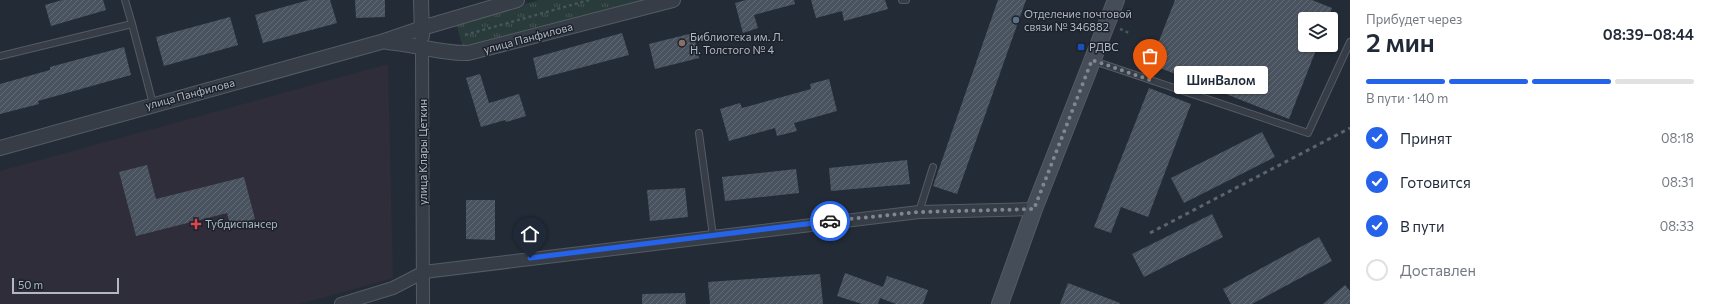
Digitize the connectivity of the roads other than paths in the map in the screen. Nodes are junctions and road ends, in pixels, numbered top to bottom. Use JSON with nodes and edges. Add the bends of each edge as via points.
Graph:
{"nodes":[{"id":1,"x":125,"y":0,"type":"edge"},
{"id":2,"x":422,"y":0,"type":"edge"},
{"id":3,"x":518,"y":0,"type":"edge"},
{"id":4,"x":673,"y":0,"type":"edge"},
{"id":5,"x":902,"y":0,"type":"edge"},
{"id":6,"x":906,"y":0,"type":"edge"},
{"id":7,"x":1116,"y":0,"type":"edge"},
{"id":8,"x":132,"y":24,"type":"junction"},
{"id":9,"x":422,"y":28,"type":"junction"},
{"id":10,"x":381,"y":42,"type":"junction"},
{"id":11,"x":1350,"y":42,"type":"edge"},
{"id":12,"x":422,"y":47,"type":"junction"},
{"id":13,"x":0,"y":56,"type":"edge"},
{"id":14,"x":1092,"y":60,"type":"junction"},
{"id":15,"x":153,"y":104,"type":"junction"},
{"id":16,"x":699,"y":133,"type":"dead end"},
{"id":17,"x":0,"y":148,"type":"edge"},
{"id":18,"x":933,"y":167,"type":"dead end"},
{"id":19,"x":1034,"y":209,"type":"junction"},
{"id":20,"x":919,"y":212,"type":"junction"},
{"id":21,"x":713,"y":236,"type":"junction"},
{"id":22,"x":424,"y":272,"type":"junction"},
{"id":23,"x":341,"y":304,"type":"edge"},
{"id":24,"x":423,"y":304,"type":"edge"},
{"id":25,"x":1000,"y":304,"type":"edge"}],
"edges":[{"from":1,"to":8,"type":"lane"},
{"from":2,"to":9,"type":"street","name":"улица Клары Цеткин"},
{"from":3,"to":9,"type":"street","name":"улица Панфилова"},
{"from":4,"to":12,"type":"street","name":"улица Панфилова","via":[[463,53],[438,52]]},
{"from":5,"to":6,"type":"lane"},
{"from":7,"to":14,"type":"main road"},
{"from":8,"to":13,"type":"lane"},
{"from":8,"to":15,"type":"lane"},
{"from":9,"to":10,"type":"street","name":"улица Панфилова"},
{"from":9,"to":12,"type":"street","name":"улица Клары Цеткин"},
{"from":10,"to":12,"type":"street","name":"улица Панфилова"},
{"from":10,"to":15,"type":"street","name":"улица Панфилова"},
{"from":11,"to":14,"type":"lane","via":[[1308,133]]},
{"from":12,"to":22,"type":"street","name":"улица Клары Цеткин"},
{"from":14,"to":19,"type":"main road"},
{"from":15,"to":17,"type":"street","name":"улица Панфилова"},
{"from":16,"to":21,"type":"lane"},
{"from":18,"to":20,"type":"lane"},
{"from":19,"to":20,"type":"street"},
{"from":19,"to":25,"type":"main road"},
{"from":20,"to":21,"type":"street"},
{"from":21,"to":22,"type":"street"},
{"from":22,"to":23,"type":"street","via":[[393,288]]},
{"from":22,"to":24,"type":"street","name":"улица Клары Цеткин"}]}
